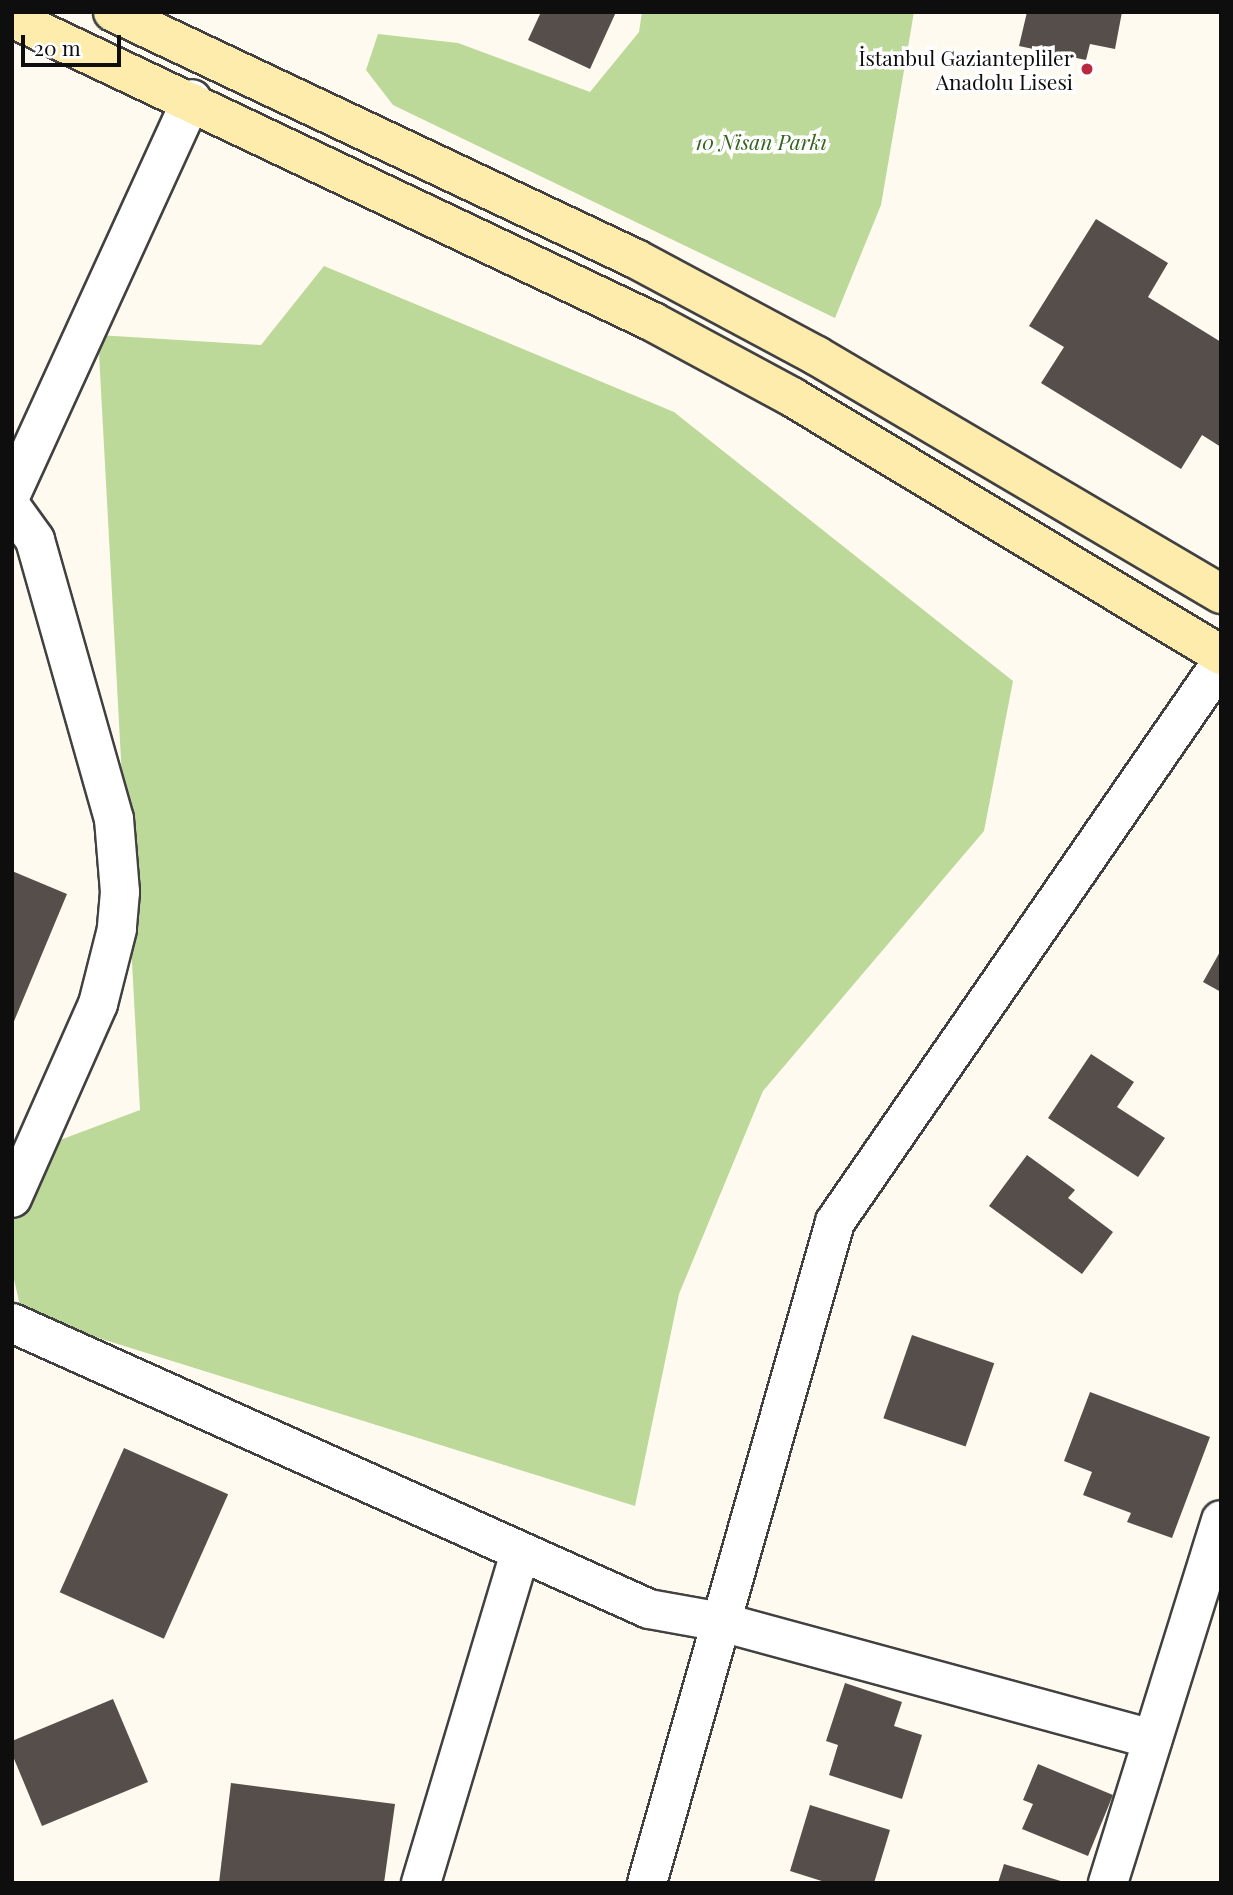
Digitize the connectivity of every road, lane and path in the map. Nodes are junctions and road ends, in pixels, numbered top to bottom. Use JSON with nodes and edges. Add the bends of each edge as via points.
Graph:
{"nodes":[{"id":1,"x":113,"y":12,"type":"edge"},
{"id":2,"x":19,"y":17,"type":"edge"},
{"id":3,"x":191,"y":99,"type":"junction"},
{"id":4,"x":12,"y":492,"type":"edge"},
{"id":5,"x":12,"y":508,"type":"edge"},
{"id":6,"x":1221,"y":594,"type":"edge"},
{"id":7,"x":1221,"y":655,"type":"edge"},
{"id":8,"x":1221,"y":663,"type":"edge"},
{"id":9,"x":12,"y":1198,"type":"edge"},
{"id":10,"x":12,"y":1323,"type":"edge"},
{"id":11,"x":1218,"y":1543,"type":"edge"},
{"id":12,"x":520,"y":1553,"type":"junction"},
{"id":13,"x":721,"y":1622,"type":"junction"},
{"id":14,"x":1152,"y":1739,"type":"junction"},
{"id":15,"x":421,"y":1883,"type":"edge"},
{"id":16,"x":647,"y":1883,"type":"edge"},
{"id":17,"x":1108,"y":1883,"type":"edge"}],
"edges":[{"from":1,"to":6,"type":"street","via":[[636,259],[817,356]]},
{"from":2,"to":3,"type":"street"},
{"from":3,"to":4,"type":"street"},
{"from":3,"to":7,"type":"street","via":[[677,334],[792,397]]},
{"from":5,"to":9,"type":"street","via":[[35,540],[111,806],[120,892],[117,929],[98,1004]]},
{"from":8,"to":13,"type":"street","via":[[835,1222]]},
{"from":10,"to":12,"type":"street"},
{"from":11,"to":14,"type":"street"},
{"from":12,"to":13,"type":"street","via":[[649,1609]]},
{"from":12,"to":15,"type":"street"},
{"from":13,"to":14,"type":"street"},
{"from":13,"to":16,"type":"street"},
{"from":14,"to":17,"type":"street"}]}
